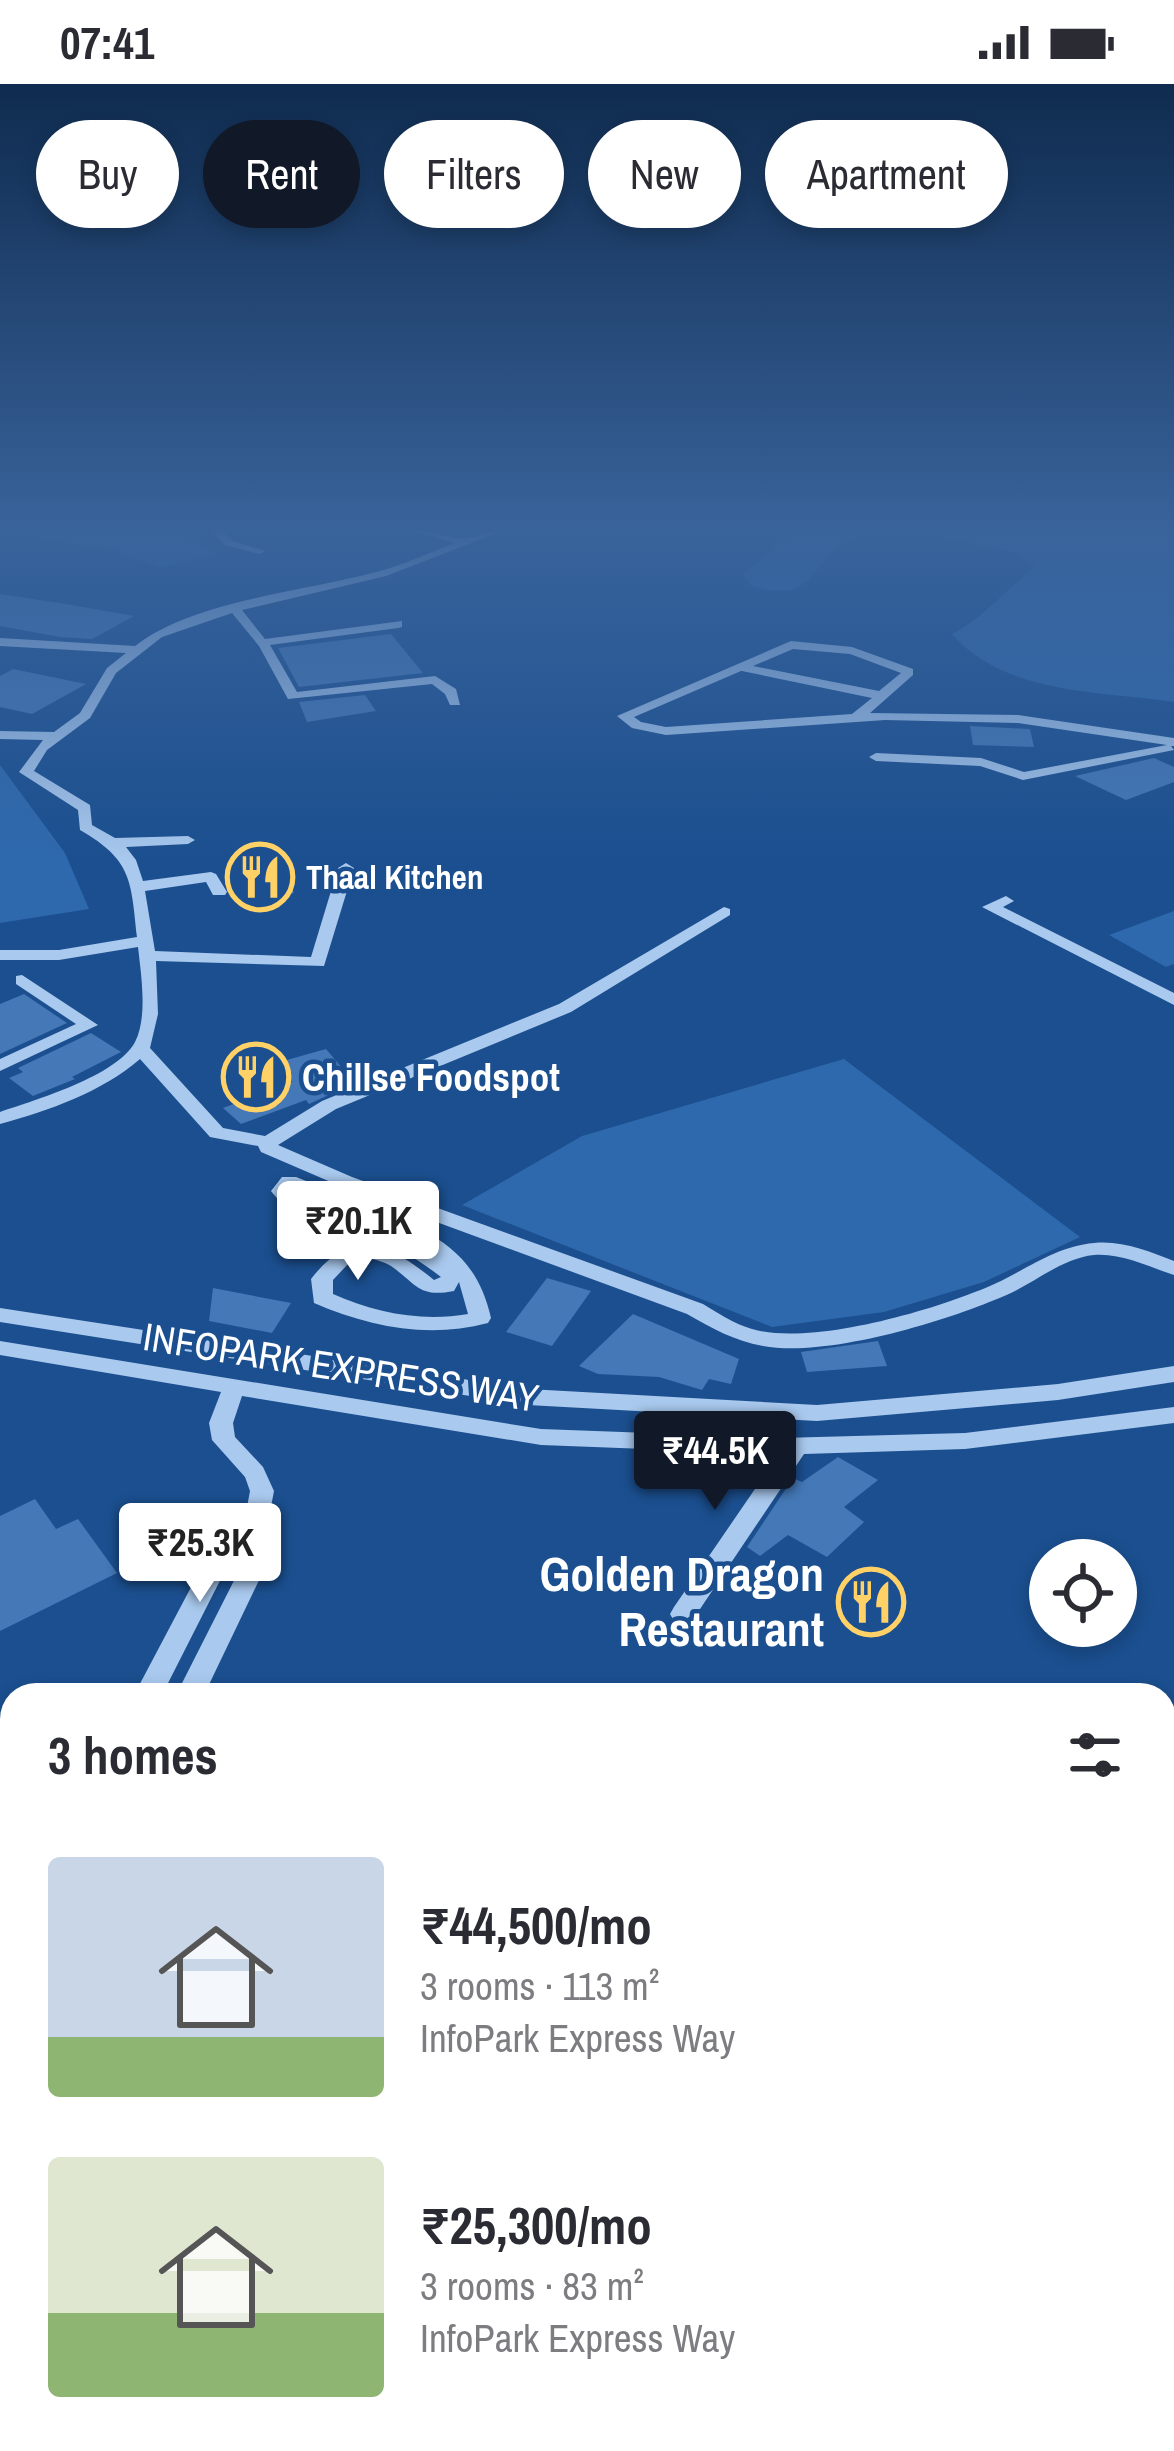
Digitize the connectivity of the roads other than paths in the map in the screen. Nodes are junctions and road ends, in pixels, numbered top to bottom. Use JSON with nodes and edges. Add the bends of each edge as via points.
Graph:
{"nodes":[{"id":1,"x":149,"y":641,"type":"edge"},
{"id":2,"x":274,"y":641,"type":"edge"},
{"id":3,"x":0,"y":642,"type":"edge"},
{"id":4,"x":262,"y":643,"type":"joint"},
{"id":5,"x":138,"y":650,"type":"junction"},
{"id":6,"x":741,"y":667,"type":"junction"},
{"id":7,"x":882,"y":696,"type":"junction"},
{"id":8,"x":455,"y":702,"type":"dead end"},
{"id":9,"x":856,"y":718,"type":"junction"},
{"id":10,"x":0,"y":735,"type":"edge"},
{"id":11,"x":57,"y":736,"type":"junction"},
{"id":12,"x":1172,"y":748,"type":"edge"},
{"id":13,"x":876,"y":757,"type":"dead end"},
{"id":14,"x":188,"y":840,"type":"dead end"},
{"id":15,"x":113,"y":844,"type":"junction"},
{"id":16,"x":346,"y":868,"type":"dead end"},
{"id":17,"x":136,"y":886,"type":"junction"},
{"id":18,"x":219,"y":892,"type":"dead end"},
{"id":19,"x":1006,"y":901,"type":"dead end"},
{"id":20,"x":724,"y":912,"type":"dead end"},
{"id":21,"x":146,"y":949,"type":"junction"},
{"id":22,"x":0,"y":955,"type":"edge"},
{"id":23,"x":38,"y":955,"type":"junction"},
{"id":24,"x":22,"y":980,"type":"junction"},
{"id":25,"x":0,"y":989,"type":"edge"},
{"id":26,"x":1174,"y":1000,"type":"edge"},
{"id":27,"x":141,"y":1049,"type":"junction"},
{"id":28,"x":0,"y":1066,"type":"edge"},
{"id":29,"x":0,"y":1118,"type":"edge"},
{"id":30,"x":268,"y":1142,"type":"junction"},
{"id":31,"x":353,"y":1195,"type":"junction"},
{"id":32,"x":1174,"y":1268,"type":"edge"},
{"id":33,"x":0,"y":1316,"type":"edge"},
{"id":34,"x":0,"y":1348,"type":"edge"},
{"id":35,"x":1174,"y":1374,"type":"edge"},
{"id":36,"x":234,"y":1387,"type":"junction"},
{"id":37,"x":1174,"y":1415,"type":"edge"},
{"id":38,"x":797,"y":1446,"type":"junction"},
{"id":39,"x":256,"y":1522,"type":"junction"},
{"id":40,"x":683,"y":1614,"type":"dead end"},
{"id":41,"x":154,"y":1683,"type":"edge"},
{"id":42,"x":196,"y":1683,"type":"edge"}],
"edges":[{"from":1,"to":5,"type":"street"},
{"from":2,"to":4,"type":"street"},
{"from":3,"to":5,"type":"street"},
{"from":4,"to":8,"type":"street","via":[[293,696],[435,680]]},
{"from":5,"to":11,"type":"street","via":[[111,671],[86,715]]},
{"from":6,"to":7,"type":"street"},
{"from":6,"to":7,"type":"street","via":[[810,643],[909,672]]},
{"from":6,"to":9,"type":"street","via":[[624,716],[666,731]]},
{"from":7,"to":9,"type":"street"},
{"from":9,"to":12,"type":"street","via":[[1018,719]]},
{"from":10,"to":11,"type":"street"},
{"from":11,"to":15,"type":"street","via":[[26,772],[86,808],[85,827]]},
{"from":12,"to":13,"type":"street","via":[[1023,776],[981,762]]},
{"from":14,"to":15,"type":"street"},
{"from":15,"to":17,"type":"street","via":[[129,860]]},
{"from":16,"to":21,"type":"street","via":[[318,962]]},
{"from":17,"to":18,"type":"street","via":[[211,877]]},
{"from":17,"to":21,"type":"street"},
{"from":19,"to":26,"type":"street","via":[[990,907]]},
{"from":20,"to":30,"type":"street","via":[[565,1008],[329,1106]]},
{"from":21,"to":23,"type":"street"},
{"from":21,"to":27,"type":"street","via":[[151,1030]]},
{"from":22,"to":23,"type":"street"},
{"from":23,"to":24,"type":"street"},
{"from":24,"to":25,"type":"street"},
{"from":24,"to":28,"type":"street","via":[[89,1025]]},
{"from":27,"to":29,"type":"street","via":[[66,1096]]},
{"from":27,"to":30,"type":"street","via":[[218,1133]]},
{"from":30,"to":31,"type":"street"},
{"from":31,"to":31,"type":"street","via":[[452,1255],[466,1269],[480,1318],[461,1324],[354,1314],[322,1298],[322,1279],[360,1249],[395,1258],[429,1287],[446,1286],[452,1275],[355,1219],[308,1216],[281,1191],[289,1181]]},
{"from":31,"to":32,"type":"street","via":[[695,1309],[748,1337],[815,1339],[927,1315],[1097,1249]]},
{"from":33,"to":35,"type":"street","name":"INFOPARK EXPRESS WAY","via":[[528,1397],[817,1413]]},
{"from":34,"to":36,"type":"street","name":"INFOPARK EXPRESS WAY"},
{"from":36,"to":38,"type":"street","name":"INFOPARK EXPRESS WAY","via":[[542,1437]]},
{"from":36,"to":39,"type":"street","via":[[221,1424],[262,1491]]},
{"from":37,"to":38,"type":"street","name":"INFOPARK EXPRESS WAY","via":[[965,1441]]},
{"from":38,"to":40,"type":"street"},
{"from":39,"to":41,"type":"street","via":[[226,1545]]},
{"from":39,"to":42,"type":"street","via":[[260,1552]]}]}
